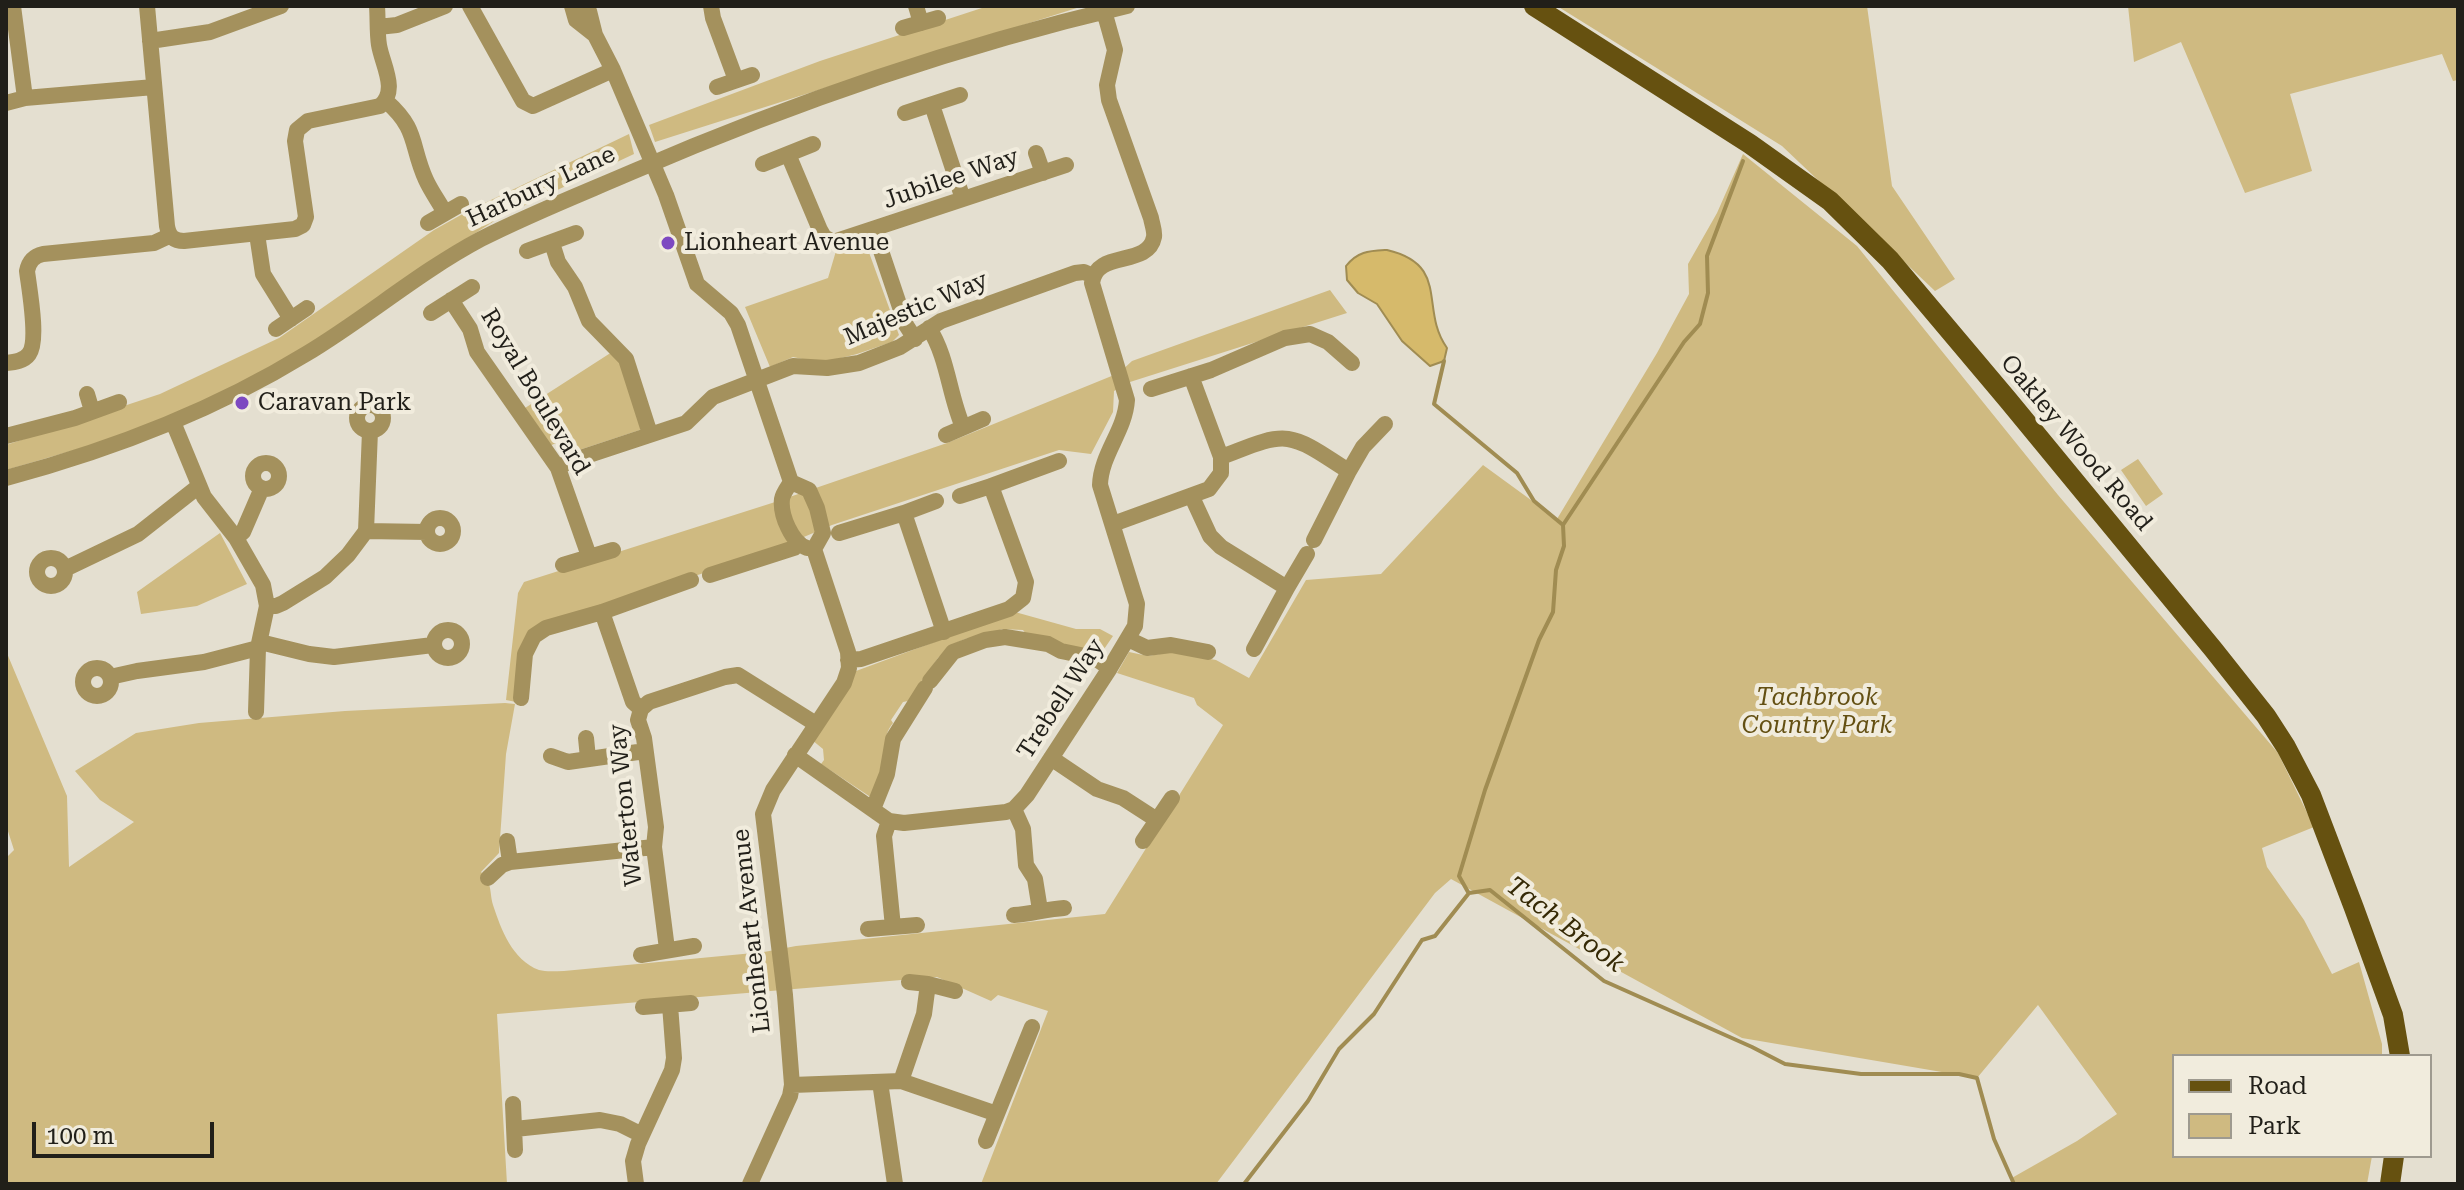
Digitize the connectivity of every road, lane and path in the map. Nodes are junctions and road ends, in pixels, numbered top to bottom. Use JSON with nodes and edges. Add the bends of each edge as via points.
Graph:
{"nodes":[{"id":1,"x":13,"y":6,"type":"edge"},
{"id":2,"x":147,"y":6,"type":"edge"},
{"id":3,"x":281,"y":6,"type":"edge"},
{"id":4,"x":377,"y":6,"type":"edge"},
{"id":5,"x":445,"y":6,"type":"edge"},
{"id":6,"x":470,"y":6,"type":"edge"},
{"id":7,"x":572,"y":6,"type":"edge"},
{"id":8,"x":583,"y":6,"type":"edge"},
{"id":9,"x":711,"y":6,"type":"edge"},
{"id":10,"x":916,"y":6,"type":"edge"},
{"id":11,"x":1127,"y":6,"type":"edge"},
{"id":12,"x":1534,"y":6,"type":"edge"},
{"id":13,"x":1104,"y":11,"type":"junction"},
{"id":14,"x":378,"y":27,"type":"junction"},
{"id":15,"x":903,"y":28,"type":"dead end"},
{"id":16,"x":595,"y":35,"type":"junction"},
{"id":17,"x":150,"y":41,"type":"junction"},
{"id":18,"x":613,"y":70,"type":"junction"},
{"id":19,"x":154,"y":87,"type":"junction"},
{"id":20,"x":717,"y":87,"type":"dead end"},
{"id":21,"x":960,"y":95,"type":"dead end"},
{"id":22,"x":25,"y":98,"type":"junction"},
{"id":23,"x":386,"y":101,"type":"junction"},
{"id":24,"x":6,"y":103,"type":"edge"},
{"id":25,"x":932,"y":105,"type":"junction"},
{"id":26,"x":905,"y":113,"type":"dead end"},
{"id":27,"x":813,"y":144,"type":"dead end"},
{"id":28,"x":1036,"y":153,"type":"dead end"},
{"id":29,"x":788,"y":154,"type":"junction"},
{"id":30,"x":653,"y":163,"type":"junction"},
{"id":31,"x":763,"y":164,"type":"dead end"},
{"id":32,"x":1066,"y":165,"type":"dead end"},
{"id":33,"x":1043,"y":173,"type":"junction"},
{"id":34,"x":963,"y":199,"type":"junction"},
{"id":35,"x":461,"y":204,"type":"dead end"},
{"id":36,"x":445,"y":213,"type":"junction"},
{"id":37,"x":428,"y":223,"type":"dead end"},
{"id":38,"x":874,"y":230,"type":"junction"},
{"id":39,"x":576,"y":233,"type":"dead end"},
{"id":40,"x":257,"y":234,"type":"junction"},
{"id":41,"x":169,"y":236,"type":"junction"},
{"id":42,"x":552,"y":243,"type":"junction"},
{"id":43,"x":527,"y":251,"type":"dead end"},
{"id":44,"x":1093,"y":276,"type":"junction"},
{"id":45,"x":472,"y":287,"type":"dead end"},
{"id":46,"x":451,"y":300,"type":"junction"},
{"id":47,"x":307,"y":308,"type":"dead end"},
{"id":48,"x":431,"y":313,"type":"dead end"},
{"id":49,"x":291,"y":319,"type":"junction"},
{"id":50,"x":276,"y":329,"type":"dead end"},
{"id":51,"x":922,"y":333,"type":"junction"},
{"id":52,"x":6,"y":363,"type":"edge"},
{"id":53,"x":1352,"y":363,"type":"dead end"},
{"id":54,"x":1191,"y":376,"type":"junction"},
{"id":55,"x":757,"y":380,"type":"junction"},
{"id":56,"x":1151,"y":389,"type":"dead end"},
{"id":57,"x":87,"y":394,"type":"dead end"},
{"id":58,"x":119,"y":402,"type":"dead end"},
{"id":59,"x":92,"y":411,"type":"junction"},
{"id":60,"x":983,"y":419,"type":"dead end"},
{"id":61,"x":173,"y":422,"type":"junction"},
{"id":62,"x":1385,"y":424,"type":"dead end"},
{"id":63,"x":963,"y":427,"type":"junction"},
{"id":64,"x":370,"y":431,"type":"dead end"},
{"id":65,"x":650,"y":434,"type":"junction"},
{"id":66,"x":946,"y":435,"type":"dead end"},
{"id":67,"x":6,"y":436,"type":"edge"},
{"id":68,"x":1221,"y":457,"type":"junction"},
{"id":69,"x":1059,"y":461,"type":"dead end"},
{"id":70,"x":558,"y":468,"type":"junction"},
{"id":71,"x":1349,"y":471,"type":"junction"},
{"id":72,"x":6,"y":478,"type":"edge"},
{"id":73,"x":791,"y":482,"type":"junction"},
{"id":74,"x":199,"y":486,"type":"junction"},
{"id":75,"x":991,"y":486,"type":"junction"},
{"id":76,"x":262,"y":488,"type":"dead end"},
{"id":77,"x":960,"y":496,"type":"dead end"},
{"id":78,"x":1192,"y":497,"type":"junction"},
{"id":79,"x":936,"y":501,"type":"dead end"},
{"id":80,"x":904,"y":513,"type":"junction"},
{"id":81,"x":1113,"y":524,"type":"junction"},
{"id":82,"x":366,"y":531,"type":"junction"},
{"id":83,"x":427,"y":532,"type":"dead end"},
{"id":84,"x":839,"y":533,"type":"dead end"},
{"id":85,"x":236,"y":538,"type":"junction"},
{"id":86,"x":806,"y":546,"type":"junction"},
{"id":87,"x":613,"y":550,"type":"dead end"},
{"id":88,"x":589,"y":556,"type":"junction"},
{"id":89,"x":563,"y":565,"type":"dead end"},
{"id":90,"x":65,"y":569,"type":"dead end"},
{"id":91,"x":710,"y":575,"type":"dead end"},
{"id":92,"x":691,"y":580,"type":"dead end"},
{"id":93,"x":1287,"y":588,"type":"junction"},
{"id":94,"x":267,"y":606,"type":"junction"},
{"id":95,"x":602,"y":612,"type":"junction"},
{"id":96,"x":944,"y":632,"type":"junction"},
{"id":97,"x":1128,"y":639,"type":"junction"},
{"id":98,"x":259,"y":645,"type":"junction"},
{"id":99,"x":433,"y":645,"type":"dead end"},
{"id":100,"x":1254,"y":649,"type":"dead end"},
{"id":101,"x":1208,"y":652,"type":"dead end"},
{"id":102,"x":848,"y":660,"type":"junction"},
{"id":103,"x":1110,"y":668,"type":"junction"},
{"id":104,"x":110,"y":677,"type":"dead end"},
{"id":105,"x":521,"y":698,"type":"dead end"},
{"id":106,"x":641,"y":709,"type":"junction"},
{"id":107,"x":256,"y":712,"type":"dead end"},
{"id":108,"x":816,"y":724,"type":"junction"},
{"id":109,"x":586,"y":738,"type":"dead end"},
{"id":110,"x":645,"y":751,"type":"junction"},
{"id":111,"x":795,"y":755,"type":"junction"},
{"id":112,"x":551,"y":756,"type":"dead end"},
{"id":113,"x":588,"y":758,"type":"junction"},
{"id":114,"x":1051,"y":758,"type":"junction"},
{"id":115,"x":1172,"y":798,"type":"dead end"},
{"id":116,"x":873,"y":809,"type":"junction"},
{"id":117,"x":1014,"y":809,"type":"junction"},
{"id":118,"x":1157,"y":820,"type":"junction"},
{"id":119,"x":889,"y":821,"type":"junction"},
{"id":120,"x":507,"y":841,"type":"dead end"},
{"id":121,"x":1143,"y":841,"type":"dead end"},
{"id":122,"x":654,"y":847,"type":"junction"},
{"id":123,"x":510,"y":862,"type":"junction"},
{"id":124,"x":488,"y":878,"type":"dead end"},
{"id":125,"x":1064,"y":908,"type":"dead end"},
{"id":126,"x":1040,"y":910,"type":"junction"},
{"id":127,"x":1014,"y":915,"type":"dead end"},
{"id":128,"x":917,"y":925,"type":"dead end"},
{"id":129,"x":893,"y":927,"type":"junction"},
{"id":130,"x":868,"y":929,"type":"dead end"},
{"id":131,"x":694,"y":946,"type":"dead end"},
{"id":132,"x":667,"y":949,"type":"junction"},
{"id":133,"x":641,"y":955,"type":"dead end"},
{"id":134,"x":909,"y":982,"type":"dead end"},
{"id":135,"x":928,"y":984,"type":"junction"},
{"id":136,"x":955,"y":991,"type":"dead end"},
{"id":137,"x":691,"y":1003,"type":"dead end"},
{"id":138,"x":670,"y":1005,"type":"junction"},
{"id":139,"x":643,"y":1007,"type":"dead end"},
{"id":140,"x":1032,"y":1027,"type":"dead end"},
{"id":141,"x":2400,"y":1054,"type":"edge"},
{"id":142,"x":901,"y":1081,"type":"junction"},
{"id":143,"x":880,"y":1082,"type":"junction"},
{"id":144,"x":792,"y":1085,"type":"junction"},
{"id":145,"x":513,"y":1104,"type":"dead end"},
{"id":146,"x":997,"y":1114,"type":"junction"},
{"id":147,"x":515,"y":1129,"type":"junction"},
{"id":148,"x":642,"y":1135,"type":"junction"},
{"id":149,"x":986,"y":1141,"type":"dead end"},
{"id":150,"x":515,"y":1150,"type":"dead end"},
{"id":151,"x":2394,"y":1158,"type":"edge"},
{"id":152,"x":636,"y":1184,"type":"edge"},
{"id":153,"x":750,"y":1184,"type":"edge"},
{"id":154,"x":895,"y":1184,"type":"edge"},
{"id":155,"x":2390,"y":1184,"type":"edge"}],
"edges":[{"from":1,"to":22,"type":"street"},
{"from":2,"to":17,"type":"street"},
{"from":3,"to":17,"type":"street","via":[[210,32]]},
{"from":4,"to":14,"type":"street"},
{"from":5,"to":14,"type":"street"},
{"from":6,"to":18,"type":"street","via":[[528,105]]},
{"from":7,"to":16,"type":"street","via":[[576,20]]},
{"from":8,"to":16,"type":"street"},
{"from":9,"to":20,"type":"street","via":[[744,78]]},
{"from":10,"to":15,"type":"street","via":[[930,21]]},
{"from":11,"to":13,"type":"street","name":"Harbury Lane"},
{"from":12,"to":141,"type":"main road","name":"Oakley Wood Road","via":[[1830,201],[1890,260],[2008,400],[2213,649],[2286,747],[2311,795],[2354,908],[2393,1015]]},
{"from":13,"to":30,"type":"street","name":"Harbury Lane","via":[[817,97]]},
{"from":13,"to":44,"type":"street","via":[[1115,50],[1109,100],[1154,234],[1143,251],[1105,263]]},
{"from":14,"to":23,"type":"street","via":[[389,87]]},
{"from":16,"to":18,"type":"street"},
{"from":17,"to":19,"type":"street"},
{"from":18,"to":30,"type":"street"},
{"from":19,"to":22,"type":"street"},
{"from":19,"to":41,"type":"street"},
{"from":21,"to":25,"type":"street"},
{"from":22,"to":24,"type":"street"},
{"from":23,"to":36,"type":"street","via":[[405,120],[425,178]]},
{"from":23,"to":40,"type":"street","via":[[300,126],[295,141],[305,222],[295,229]]},
{"from":25,"to":26,"type":"street"},
{"from":25,"to":34,"type":"street"},
{"from":27,"to":29,"type":"street"},
{"from":28,"to":33,"type":"street","name":"Jubilee Way"},
{"from":29,"to":31,"type":"street"},
{"from":29,"to":38,"type":"street","name":"Jubilee Way","via":[[824,237],[833,242]]},
{"from":30,"to":55,"type":"street","via":[[697,284],[735,319]]},
{"from":30,"to":61,"type":"street","name":"Harbury Lane","via":[[479,240],[303,356]]},
{"from":32,"to":33,"type":"street","name":"Jubilee Way"},
{"from":33,"to":34,"type":"street","name":"Jubilee Way"},
{"from":34,"to":38,"type":"street","name":"Jubilee Way"},
{"from":35,"to":36,"type":"street"},
{"from":36,"to":37,"type":"street"},
{"from":38,"to":51,"type":"street","name":"Jubilee Way","via":[[906,325]]},
{"from":39,"to":42,"type":"street"},
{"from":40,"to":41,"type":"street","via":[[184,241]]},
{"from":40,"to":49,"type":"street","via":[[263,274]]},
{"from":41,"to":52,"type":"street","via":[[154,243],[35,257],[27,271],[33,345],[26,357]]},
{"from":42,"to":43,"type":"street"},
{"from":42,"to":65,"type":"street","via":[[589,321],[626,359]]},
{"from":44,"to":51,"type":"street","name":"Majestic Way","via":[[1075,273],[941,321]]},
{"from":44,"to":81,"type":"street","name":"Trebell Way","via":[[1127,400],[1100,472]]},
{"from":45,"to":46,"type":"street","name":"Royal Boulevard"},
{"from":46,"to":48,"type":"street","name":"Royal Boulevard"},
{"from":46,"to":70,"type":"street","name":"Royal Boulevard","via":[[470,329],[477,352]]},
{"from":47,"to":49,"type":"street"},
{"from":49,"to":50,"type":"street"},
{"from":51,"to":55,"type":"street","name":"Majestic Way","via":[[859,363],[793,366]]},
{"from":51,"to":63,"type":"street","name":"Jubilee Way","via":[[934,336]]},
{"from":53,"to":54,"type":"street","via":[[1310,334],[1285,338]]},
{"from":54,"to":56,"type":"street"},
{"from":54,"to":68,"type":"street"},
{"from":55,"to":65,"type":"street","name":"Majestic Way","via":[[713,397],[686,423]]},
{"from":55,"to":73,"type":"street"},
{"from":57,"to":59,"type":"street"},
{"from":58,"to":59,"type":"street"},
{"from":59,"to":67,"type":"street"},
{"from":60,"to":63,"type":"street"},
{"from":61,"to":72,"type":"street","name":"Harbury Lane"},
{"from":61,"to":74,"type":"street"},
{"from":62,"to":71,"type":"street"},
{"from":63,"to":66,"type":"street"},
{"from":64,"to":82,"type":"street"},
{"from":65,"to":70,"type":"street","name":"Majestic Way"},
{"from":68,"to":71,"type":"street","via":[[1286,438]]},
{"from":68,"to":78,"type":"street","via":[[1216,482]]},
{"from":69,"to":75,"type":"street"},
{"from":70,"to":88,"type":"street","name":"Royal Boulevard"},
{"from":71,"to":93,"type":"street"},
{"from":73,"to":86,"type":"street","via":[[782,507],[793,538]]},
{"from":73,"to":86,"type":"street","via":[[809,490],[823,533]]},
{"from":74,"to":85,"type":"street"},
{"from":74,"to":90,"type":"street","via":[[138,534]]},
{"from":75,"to":77,"type":"street"},
{"from":75,"to":96,"type":"street","via":[[1026,582],[1023,598],[1009,609]]},
{"from":76,"to":85,"type":"street"},
{"from":78,"to":81,"type":"street"},
{"from":78,"to":93,"type":"street","via":[[1221,547]]},
{"from":79,"to":80,"type":"street"},
{"from":80,"to":84,"type":"street"},
{"from":80,"to":96,"type":"street"},
{"from":81,"to":97,"type":"street","name":"Trebell Way","via":[[1137,604]]},
{"from":82,"to":83,"type":"street"},
{"from":82,"to":94,"type":"street","via":[[325,577],[283,603]]},
{"from":85,"to":94,"type":"street","via":[[263,585]]},
{"from":86,"to":91,"type":"street"},
{"from":86,"to":102,"type":"street"},
{"from":87,"to":88,"type":"street"},
{"from":88,"to":89,"type":"street"},
{"from":92,"to":95,"type":"street"},
{"from":93,"to":100,"type":"street"},
{"from":94,"to":98,"type":"street"},
{"from":95,"to":105,"type":"street","via":[[534,636],[525,654]]},
{"from":95,"to":106,"type":"street","via":[[633,702]]},
{"from":96,"to":102,"type":"street"},
{"from":97,"to":101,"type":"street","via":[[1147,648],[1171,645]]},
{"from":97,"to":103,"type":"street","name":"Trebell Way"},
{"from":98,"to":99,"type":"street","via":[[334,657]]},
{"from":98,"to":104,"type":"street","via":[[204,662]]},
{"from":98,"to":107,"type":"street"},
{"from":102,"to":108,"type":"street","name":"Lionheart Avenue","via":[[844,683]]},
{"from":103,"to":114,"type":"street","name":"Trebell Way"},
{"from":103,"to":116,"type":"street","via":[[1048,644],[1005,637],[953,652],[893,739]]},
{"from":106,"to":108,"type":"street","name":"Waterton Way","via":[[738,675]]},
{"from":106,"to":110,"type":"street","name":"Waterton Way","via":[[638,720]]},
{"from":108,"to":111,"type":"street","name":"Lionheart Avenue"},
{"from":109,"to":113,"type":"street"},
{"from":110,"to":113,"type":"street"},
{"from":110,"to":122,"type":"street","name":"Waterton Way"},
{"from":111,"to":116,"type":"street"},
{"from":111,"to":144,"type":"street","name":"Lionheart Avenue","via":[[762,819]]},
{"from":112,"to":113,"type":"street","via":[[568,762]]},
{"from":114,"to":117,"type":"street","name":"Trebell Way"},
{"from":114,"to":118,"type":"street"},
{"from":115,"to":118,"type":"street"},
{"from":116,"to":119,"type":"street"},
{"from":117,"to":119,"type":"street"},
{"from":117,"to":126,"type":"street"},
{"from":118,"to":121,"type":"street"},
{"from":119,"to":129,"type":"street","via":[[884,836]]},
{"from":120,"to":123,"type":"street"},
{"from":122,"to":123,"type":"street"},
{"from":122,"to":132,"type":"street","name":"Waterton Way"},
{"from":123,"to":124,"type":"street"},
{"from":125,"to":126,"type":"street"},
{"from":126,"to":127,"type":"street"},
{"from":128,"to":129,"type":"street"},
{"from":129,"to":130,"type":"street"},
{"from":131,"to":132,"type":"street"},
{"from":132,"to":133,"type":"street"},
{"from":134,"to":135,"type":"street"},
{"from":135,"to":136,"type":"street"},
{"from":135,"to":142,"type":"street","via":[[924,1014]]},
{"from":137,"to":138,"type":"street"},
{"from":138,"to":139,"type":"street"},
{"from":138,"to":148,"type":"street","via":[[672,1070]]},
{"from":140,"to":146,"type":"street"},
{"from":142,"to":143,"type":"street"},
{"from":142,"to":146,"type":"street"},
{"from":143,"to":144,"type":"street"},
{"from":143,"to":154,"type":"street"},
{"from":144,"to":153,"type":"street","name":"Lionheart Avenue"},
{"from":145,"to":147,"type":"street"},
{"from":146,"to":149,"type":"street"},
{"from":147,"to":148,"type":"street","via":[[600,1120]]},
{"from":147,"to":150,"type":"street"},
{"from":148,"to":152,"type":"street","via":[[633,1161]]},
{"from":151,"to":155,"type":"main road"}]}
